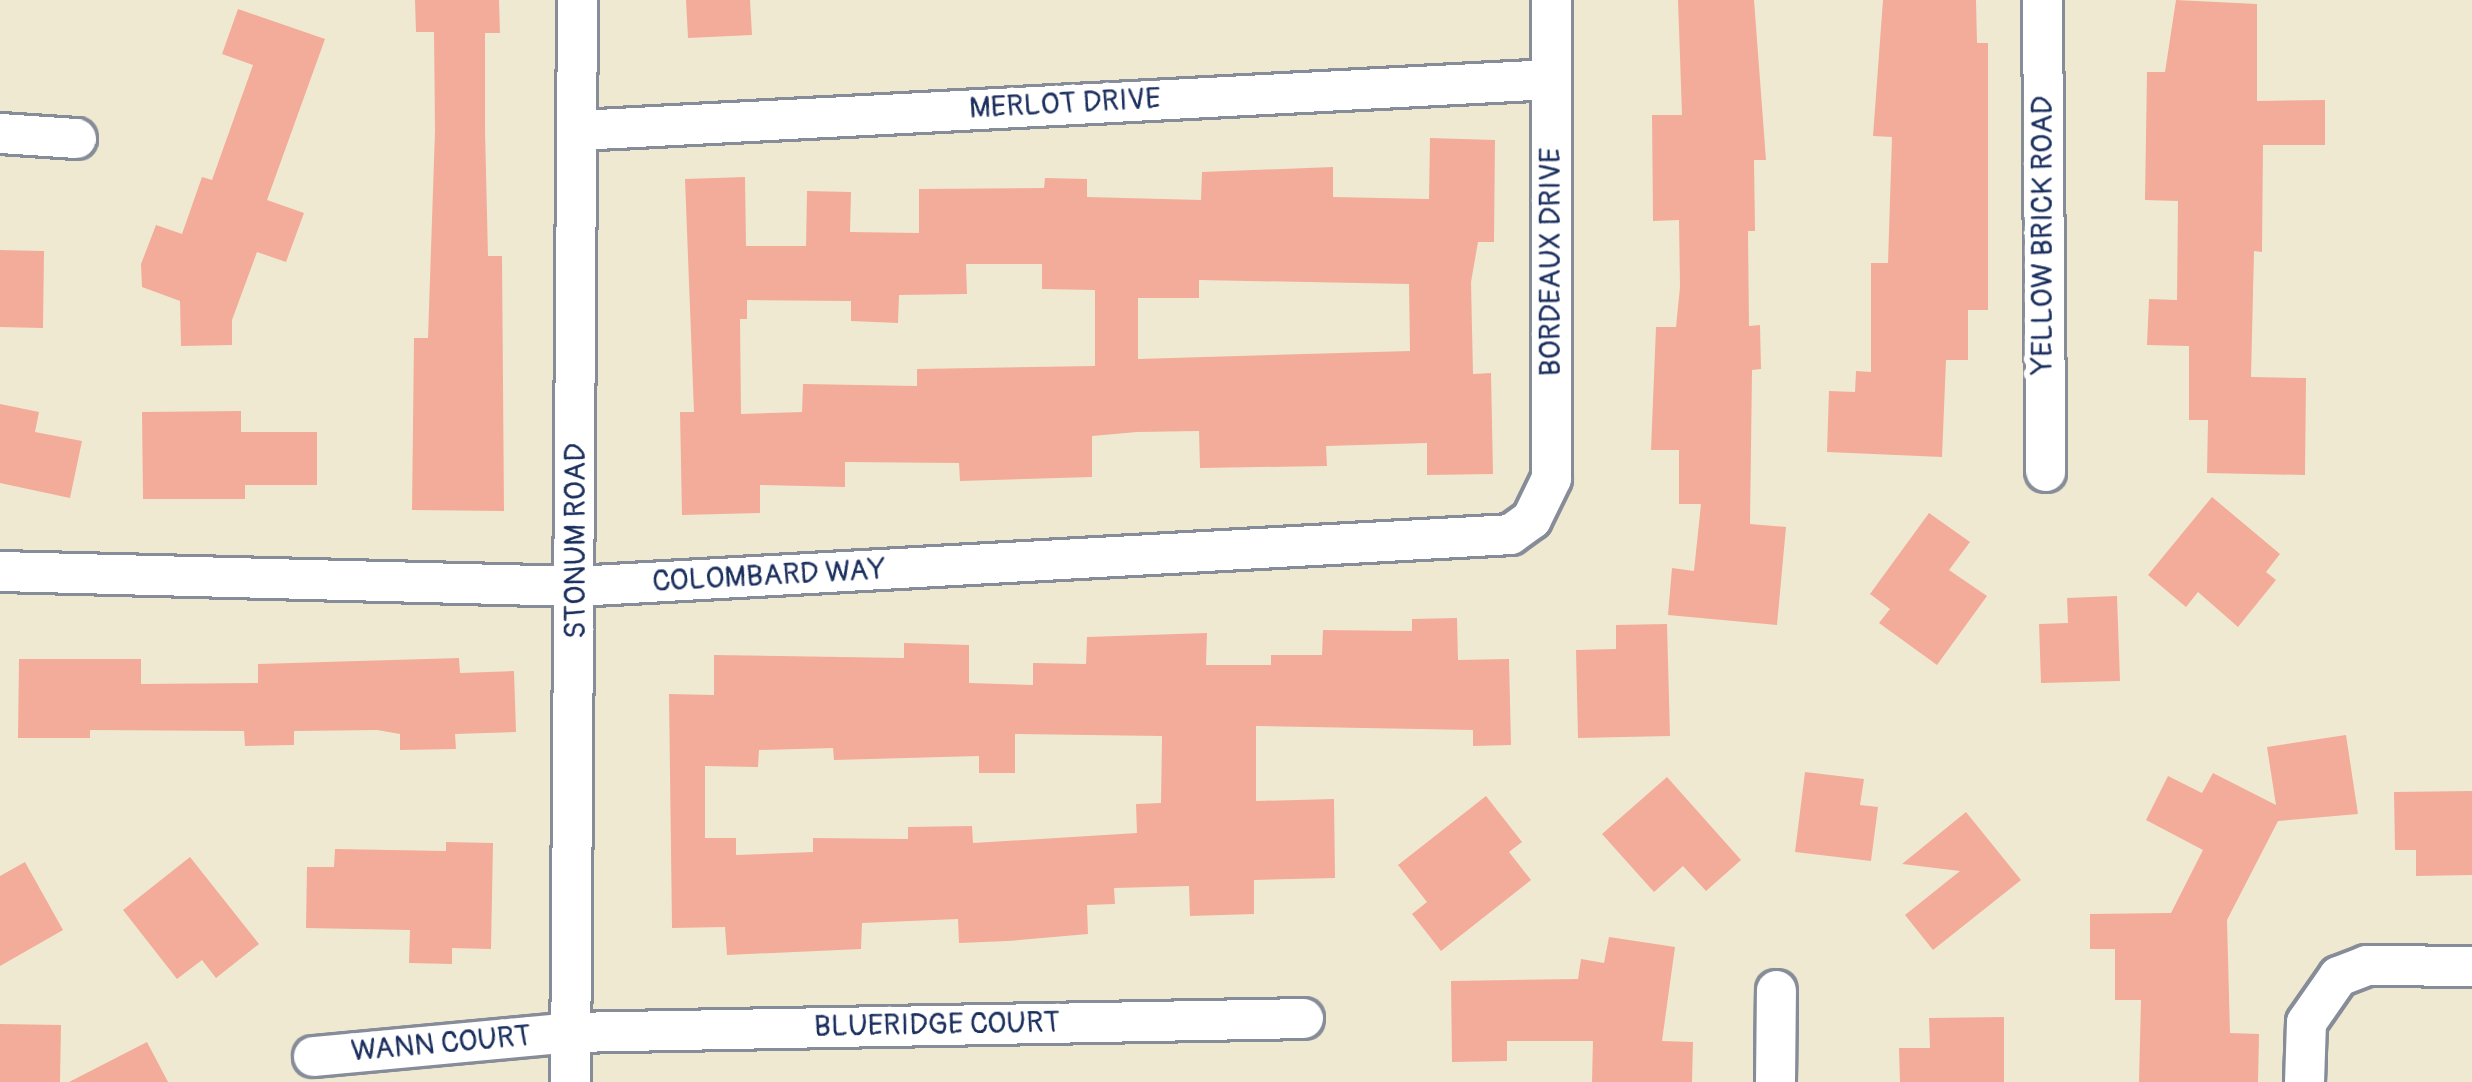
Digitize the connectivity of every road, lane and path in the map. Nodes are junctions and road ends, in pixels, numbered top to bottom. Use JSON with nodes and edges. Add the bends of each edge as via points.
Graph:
{"nodes":[{"id":1,"x":577,"y":0,"type":"edge"},
{"id":2,"x":1551,"y":0,"type":"edge"},
{"id":3,"x":2042,"y":0,"type":"edge"},
{"id":4,"x":1551,"y":79,"type":"junction"},
{"id":5,"x":578,"y":130,"type":"junction"},
{"id":6,"x":0,"y":133,"type":"edge"},
{"id":7,"x":76,"y":138,"type":"dead end"},
{"id":8,"x":2045,"y":471,"type":"dead end"},
{"id":9,"x":1531,"y":520,"type":"joint"},
{"id":10,"x":0,"y":571,"type":"edge"},
{"id":11,"x":575,"y":586,"type":"junction"},
{"id":12,"x":2472,"y":966,"type":"edge"},
{"id":13,"x":1776,"y":990,"type":"dead end"},
{"id":14,"x":1304,"y":1018,"type":"dead end"},
{"id":15,"x":570,"y":1032,"type":"junction"},
{"id":16,"x":313,"y":1056,"type":"dead end"},
{"id":17,"x":570,"y":1082,"type":"edge"},
{"id":18,"x":1775,"y":1082,"type":"edge"},
{"id":19,"x":2304,"y":1082,"type":"edge"}],
"edges":[{"from":1,"to":5,"type":"street","name":"STONUM ROAD"},
{"from":2,"to":4,"type":"street","name":"BORDEAUX DRIVE"},
{"from":3,"to":8,"type":"street","name":"YELLOW BRICK ROAD"},
{"from":4,"to":5,"type":"street","name":"MERLOT DRIVE"},
{"from":4,"to":9,"type":"street","name":"BORDEAUX DRIVE","via":[[1551,478]]},
{"from":5,"to":11,"type":"street","name":"STONUM ROAD"},
{"from":6,"to":7,"type":"street"},
{"from":9,"to":11,"type":"street","name":"COLOMBARD WAY","via":[[1491,541]]},
{"from":10,"to":11,"type":"street","name":"COLOMBARD WAY"},
{"from":11,"to":15,"type":"street","name":"STONUM ROAD"},
{"from":12,"to":19,"type":"street","via":[[2366,965],[2326,986],[2306,1022]]},
{"from":13,"to":18,"type":"street"},
{"from":14,"to":15,"type":"street","name":"BLUERIDGE COURT"},
{"from":15,"to":16,"type":"street","name":"WANN COURT"},
{"from":15,"to":17,"type":"street","name":"STONUM ROAD"}]}
